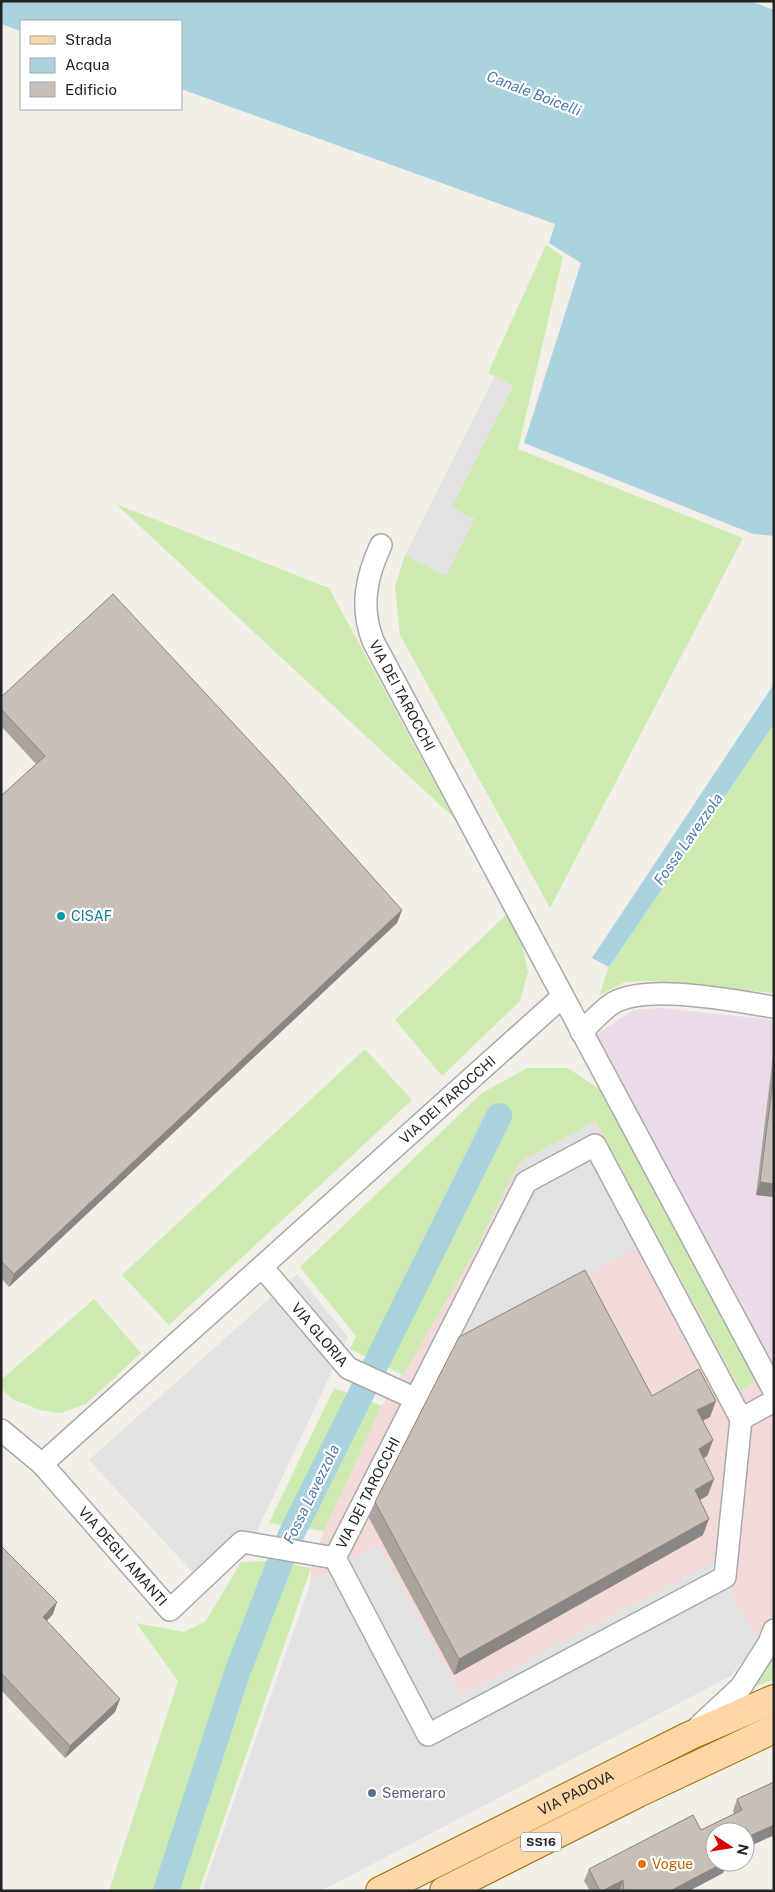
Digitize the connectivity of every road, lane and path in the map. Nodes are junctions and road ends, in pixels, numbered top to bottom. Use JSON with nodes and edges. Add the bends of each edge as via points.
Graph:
{"nodes":[{"id":1,"x":381,"y":545,"type":"dead end"},
{"id":2,"x":562,"y":997,"type":"junction"},
{"id":3,"x":774,"y":1006,"type":"edge"},
{"id":4,"x":581,"y":1032,"type":"junction"},
{"id":5,"x":262,"y":1267,"type":"junction"},
{"id":6,"x":774,"y":1391,"type":"edge"},
{"id":7,"x":416,"y":1399,"type":"junction"},
{"id":8,"x":774,"y":1401,"type":"edge"},
{"id":9,"x":741,"y":1419,"type":"junction"},
{"id":10,"x":1,"y":1430,"type":"edge"},
{"id":11,"x":42,"y":1464,"type":"junction"},
{"id":12,"x":335,"y":1558,"type":"junction"},
{"id":13,"x":774,"y":1630,"type":"edge"},
{"id":14,"x":774,"y":1699,"type":"edge"},
{"id":15,"x":774,"y":1729,"type":"edge"},
{"id":16,"x":689,"y":1736,"type":"junction"},
{"id":17,"x":460,"y":1851,"type":"junction"},
{"id":18,"x":474,"y":1876,"type":"junction"},
{"id":19,"x":380,"y":1891,"type":"edge"},
{"id":20,"x":444,"y":1891,"type":"edge"}],
"edges":[{"from":1,"to":2,"type":"street","name":"VIA DEI TAROCCHI","via":[[368,578],[366,594],[367,624],[373,641]]},
{"from":2,"to":4,"type":"street","name":"VIA DEI TAROCCHI"},
{"from":2,"to":5,"type":"street","name":"VIA DEI TAROCCHI"},
{"from":3,"to":4,"type":"street","via":[[668,993],[639,996],[613,1003]]},
{"from":4,"to":6,"type":"street","name":"VIA DEI TAROCCHI"},
{"from":5,"to":7,"type":"street","name":"VIA GLORIA","via":[[348,1368]]},
{"from":5,"to":11,"type":"street","name":"VIA DEI TAROCCHI"},
{"from":7,"to":9,"type":"street","name":"VIA DEI TAROCCHI","via":[[526,1182],[595,1145]]},
{"from":7,"to":12,"type":"street","name":"VIA DEI TAROCCHI"},
{"from":8,"to":9,"type":"street"},
{"from":9,"to":12,"type":"street","name":"VIA DEI TAROCCHI","via":[[725,1577],[428,1735]]},
{"from":10,"to":11,"type":"street","name":"VIA DEGLI AMANTI"},
{"from":11,"to":12,"type":"street","name":"VIA DEGLI AMANTI","via":[[170,1610],[242,1542]]},
{"from":13,"to":16,"type":"street","via":[[741,1687]]},
{"from":14,"to":16,"type":"main road","name":"VIA PADOVA"},
{"from":15,"to":18,"type":"main road","name":"VIA PADOVA","number":"SS16"},
{"from":16,"to":17,"type":"main road","name":"VIA PADOVA"},
{"from":17,"to":18,"type":"main road"},
{"from":17,"to":19,"type":"main road","name":"VIA PADOVA"},
{"from":18,"to":20,"type":"main road","name":"VIA PADOVA","number":"SS16"}]}
